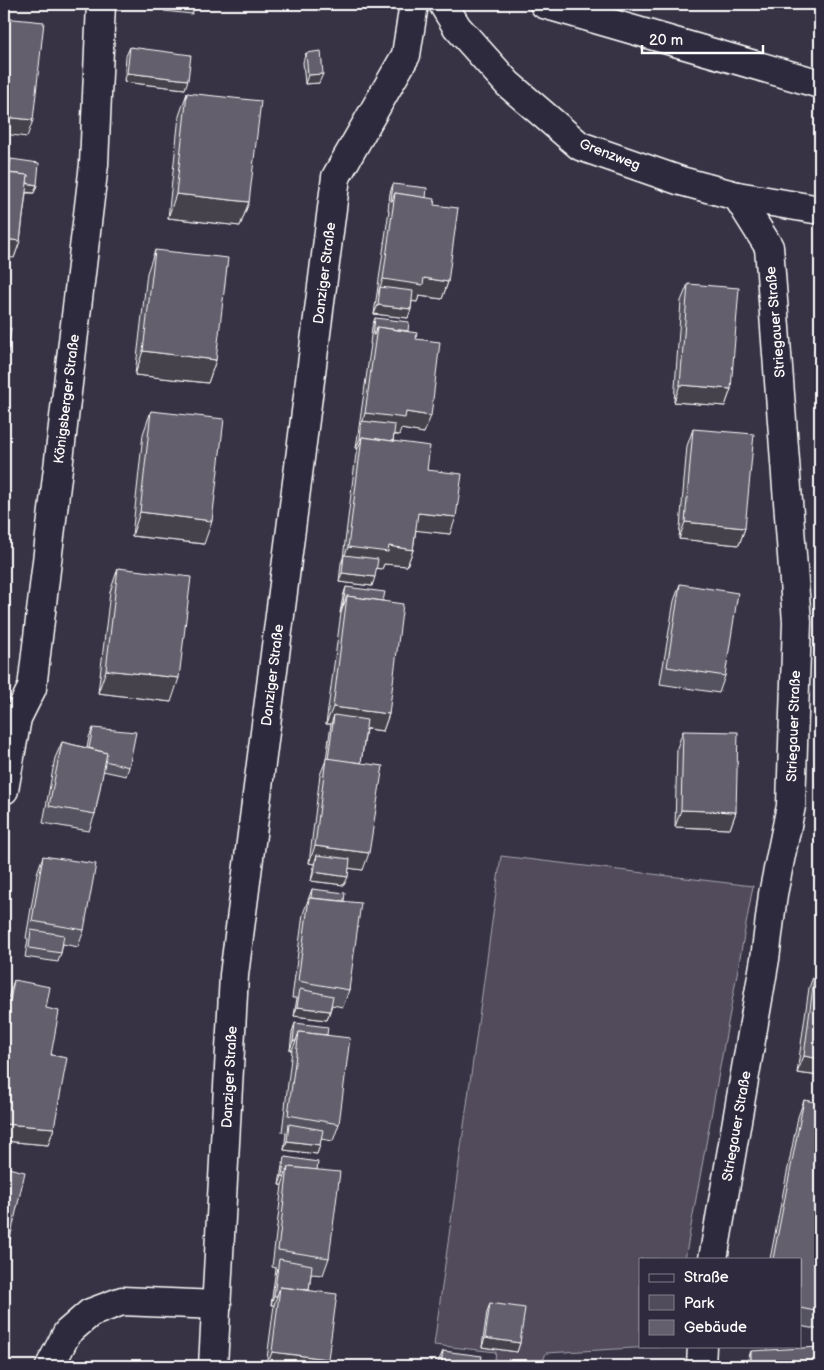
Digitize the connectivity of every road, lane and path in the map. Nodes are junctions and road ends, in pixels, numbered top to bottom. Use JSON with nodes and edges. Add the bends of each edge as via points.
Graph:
{"nodes":[{"id":1,"x":101,"y":4,"type":"edge"},
{"id":2,"x":414,"y":4,"type":"edge"},
{"id":3,"x":443,"y":4,"type":"edge"},
{"id":4,"x":544,"y":4,"type":"edge"},
{"id":5,"x":820,"y":84,"type":"edge"},
{"id":6,"x":737,"y":196,"type":"junction"},
{"id":7,"x":811,"y":208,"type":"edge"},
{"id":8,"x":10,"y":718,"type":"edge"},
{"id":9,"x":4,"y":790,"type":"edge"},
{"id":10,"x":713,"y":1258,"type":"edge"},
{"id":11,"x":217,"y":1305,"type":"junction"},
{"id":12,"x":702,"y":1348,"type":"edge"},
{"id":13,"x":50,"y":1366,"type":"edge"},
{"id":14,"x":214,"y":1366,"type":"edge"},
{"id":15,"x":700,"y":1366,"type":"edge"}],
"edges":[{"from":1,"to":8,"type":"street","name":"Königsberger Straße","via":[[94,164],[35,668],[32,688]]},
{"from":2,"to":11,"type":"street","name":"Danziger Straße","via":[[406,55],[336,177],[234,975]]},
{"from":3,"to":6,"type":"street","name":"Grenzweg","via":[[456,27],[508,84],[580,146]]},
{"from":4,"to":5,"type":"street"},
{"from":6,"to":7,"type":"street","name":"Grenzweg"},
{"from":6,"to":10,"type":"street","name":"Striegauer Straße","via":[[768,247],[797,622],[790,806]]},
{"from":8,"to":9,"type":"street","name":"Königsberger Straße"},
{"from":11,"to":13,"type":"street","via":[[122,1301],[90,1313],[67,1333]]},
{"from":11,"to":14,"type":"street","name":"Danziger Straße"},
{"from":12,"to":15,"type":"street"}]}
